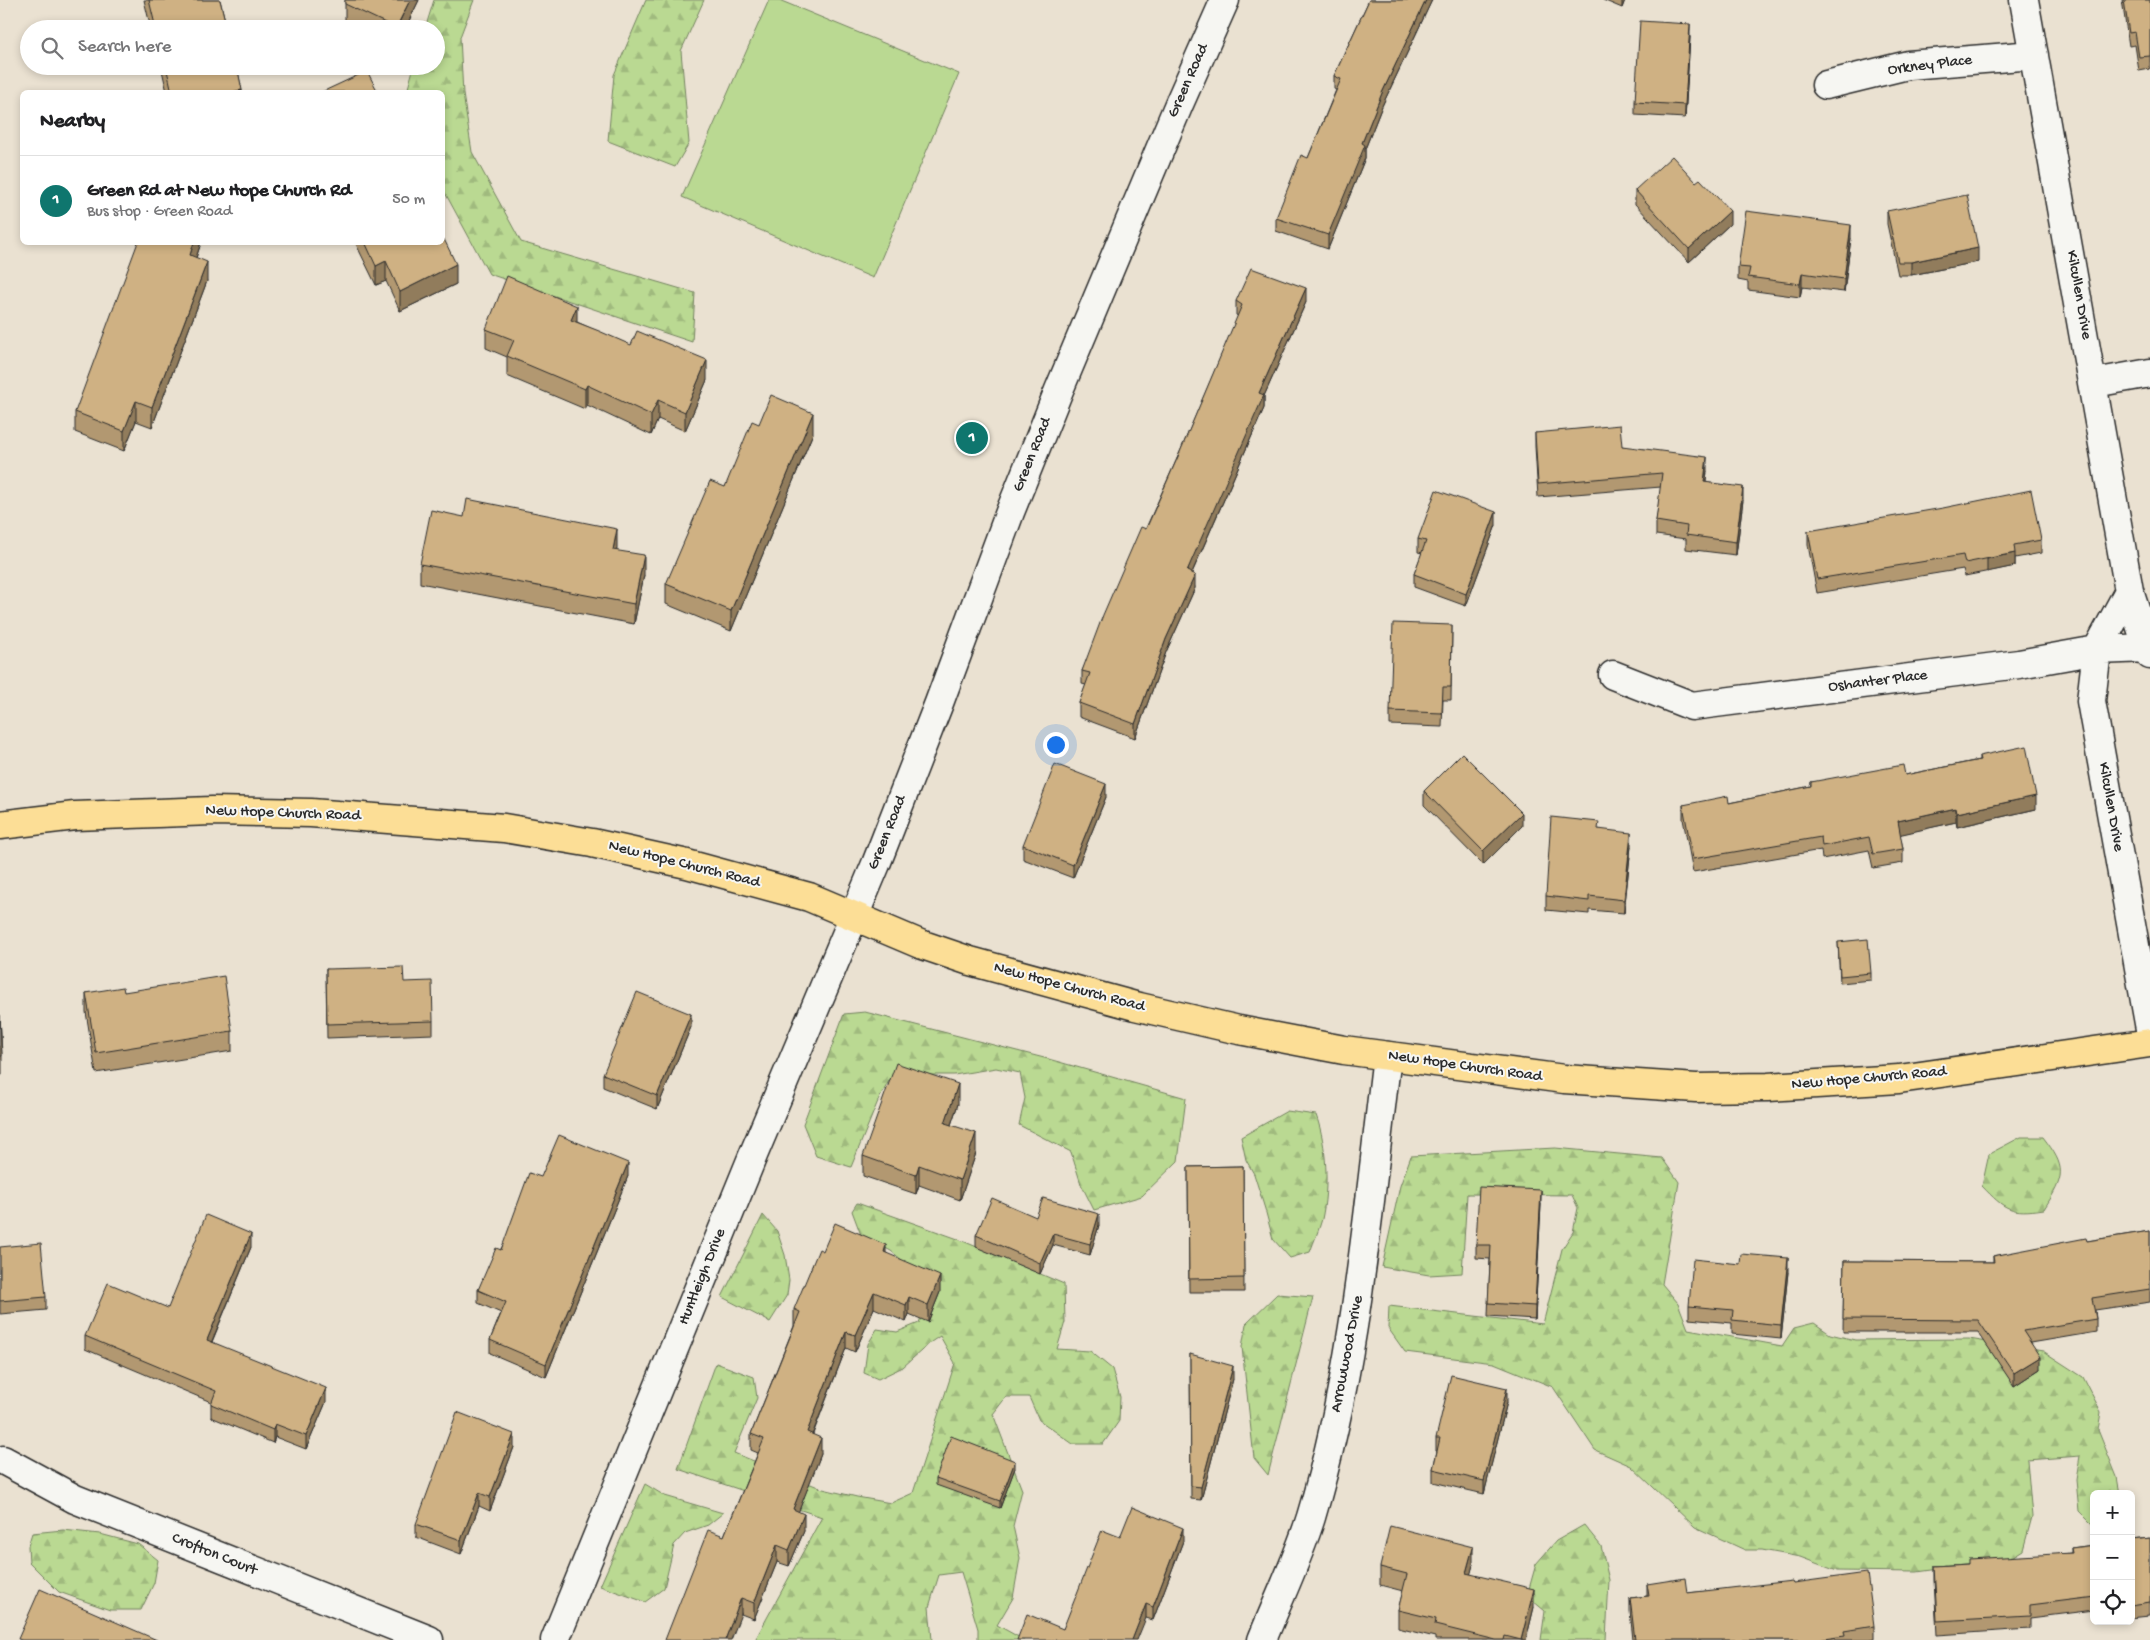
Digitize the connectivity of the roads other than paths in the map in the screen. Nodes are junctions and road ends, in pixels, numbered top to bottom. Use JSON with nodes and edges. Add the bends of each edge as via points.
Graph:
{"nodes":[{"id":1,"x":1225,"y":0,"type":"edge"},
{"id":2,"x":2024,"y":0,"type":"edge"},
{"id":3,"x":2034,"y":55,"type":"junction"},
{"id":4,"x":1826,"y":85,"type":"dead end"},
{"id":5,"x":2150,"y":373,"type":"edge"},
{"id":6,"x":2094,"y":383,"type":"junction"},
{"id":7,"x":2129,"y":591,"type":"junction"},
{"id":8,"x":2097,"y":650,"type":"junction"},
{"id":9,"x":2149,"y":652,"type":"edge"},
{"id":10,"x":1613,"y":676,"type":"dead end"},
{"id":11,"x":0,"y":825,"type":"edge"},
{"id":12,"x":854,"y":914,"type":"junction"},
{"id":13,"x":2150,"y":1029,"type":"edge"},
{"id":14,"x":2150,"y":1043,"type":"edge"},
{"id":15,"x":1387,"y":1056,"type":"junction"},
{"id":16,"x":3,"y":1460,"type":"dead end"},
{"id":17,"x":430,"y":1640,"type":"edge"},
{"id":18,"x":555,"y":1640,"type":"edge"},
{"id":19,"x":1262,"y":1640,"type":"edge"}],
"edges":[{"from":1,"to":12,"type":"street","name":"Green Road","via":[[1059,390]]},
{"from":2,"to":3,"type":"street","name":"Kilcullen Drive"},
{"from":3,"to":4,"type":"street","name":"Orkney Place","via":[[1908,65]]},
{"from":3,"to":6,"type":"street","name":"Kilcullen Drive"},
{"from":5,"to":6,"type":"street"},
{"from":6,"to":7,"type":"street","name":"Kilcullen Drive"},
{"from":7,"to":8,"type":"street","name":"Kilcullen Drive"},
{"from":7,"to":9,"type":"street","name":"Kilcullen Drive"},
{"from":8,"to":9,"type":"street","name":"Oshanter Place"},
{"from":8,"to":10,"type":"street","name":"Oshanter Place","via":[[2019,664],[1692,706]]},
{"from":8,"to":13,"type":"street","name":"Kilcullen Drive","via":[[2092,701]]},
{"from":11,"to":12,"type":"main road","name":"New Hope Church Road","via":[[74,816],[212,812],[461,823],[592,843],[687,864],[809,897]]},
{"from":12,"to":15,"type":"main road","name":"New Hope Church Road","via":[[920,944],[1028,978],[1239,1030]]},
{"from":12,"to":18,"type":"street","name":"Huntleigh Drive"},
{"from":14,"to":15,"type":"main road","name":"New Hope Church Road","via":[[1899,1080],[1768,1087],[1696,1088],[1564,1080]]},
{"from":15,"to":19,"type":"street","name":"Arrowwood Drive","via":[[1361,1282],[1332,1434],[1310,1518]]},
{"from":16,"to":17,"type":"street","name":"Crofton Court","via":[[74,1499]]}]}
